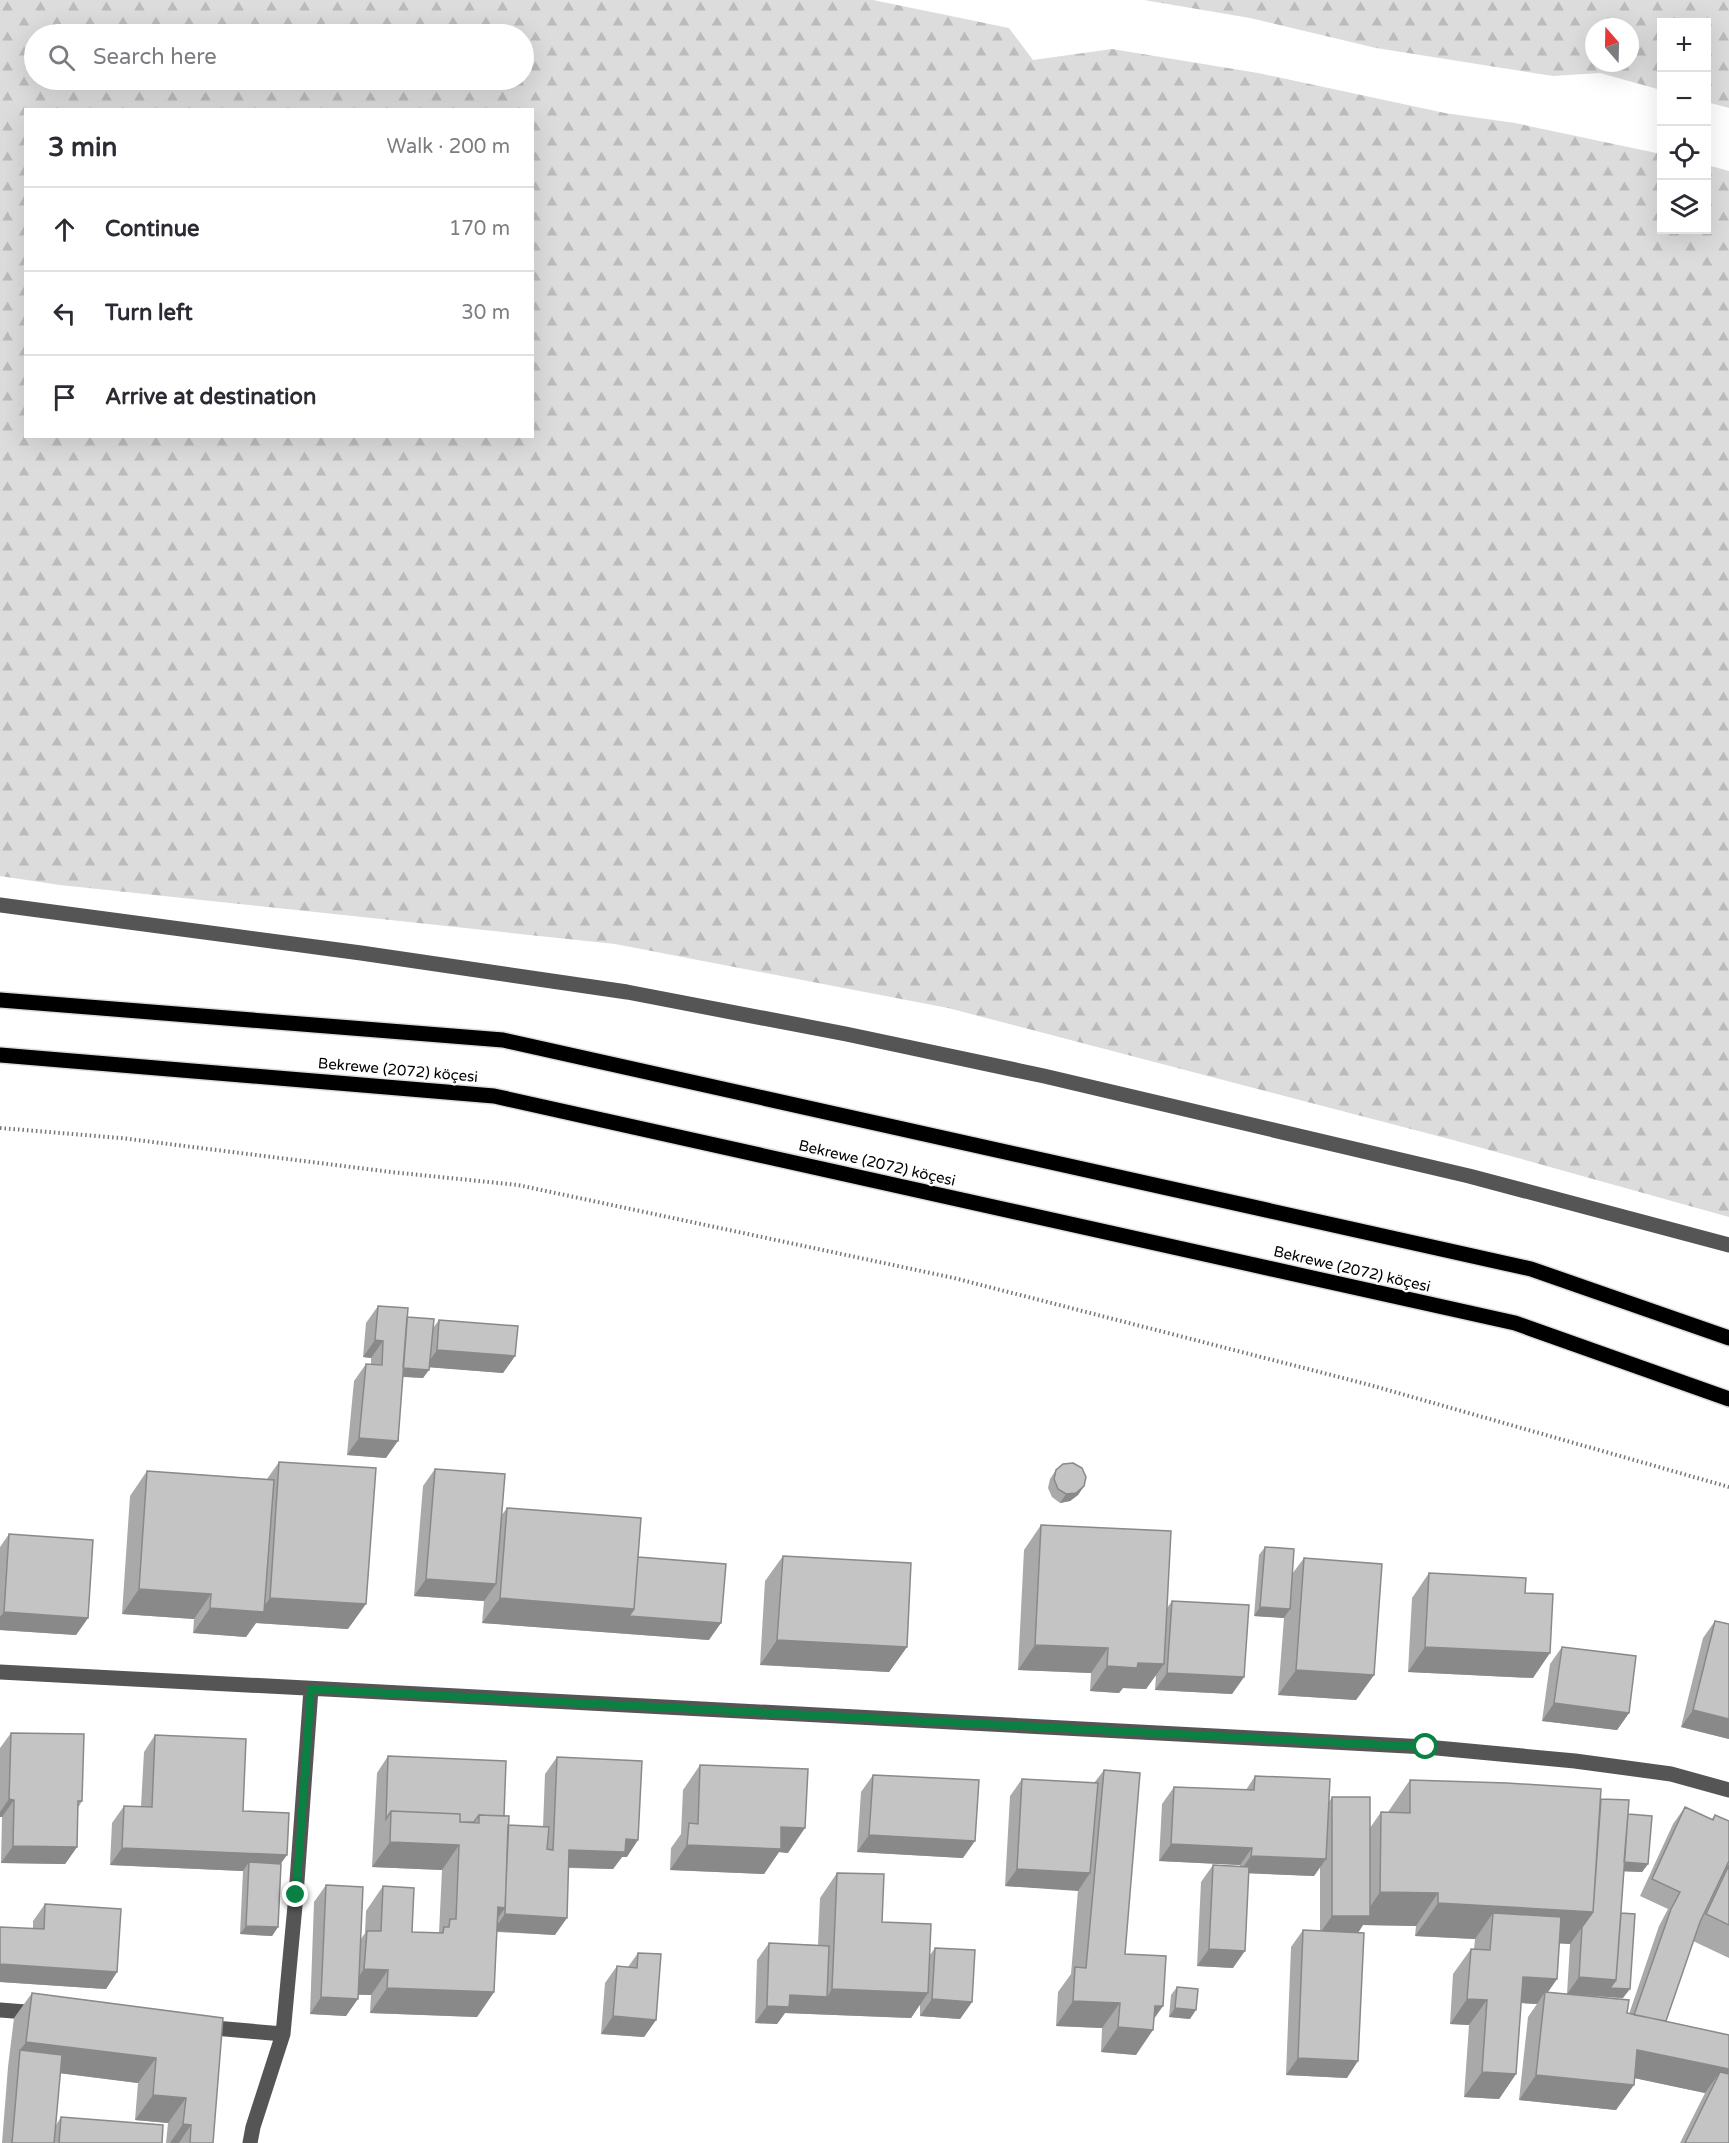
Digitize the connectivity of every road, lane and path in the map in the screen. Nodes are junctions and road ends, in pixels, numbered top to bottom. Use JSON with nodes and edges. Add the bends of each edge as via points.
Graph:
{"nodes":[{"id":1,"x":0,"y":905,"type":"edge"},
{"id":2,"x":0,"y":1000,"type":"edge"},
{"id":3,"x":0,"y":1055,"type":"edge"},
{"id":4,"x":0,"y":1128,"type":"edge"},
{"id":5,"x":1729,"y":1245,"type":"edge"},
{"id":6,"x":1729,"y":1338,"type":"edge"},
{"id":7,"x":1729,"y":1399,"type":"edge"},
{"id":8,"x":1729,"y":1487,"type":"edge"},
{"id":9,"x":0,"y":1672,"type":"edge"},
{"id":10,"x":311,"y":1689,"type":"junction"},
{"id":11,"x":1729,"y":1790,"type":"edge"},
{"id":12,"x":0,"y":2010,"type":"edge"},
{"id":13,"x":59,"y":2015,"type":"edge"},
{"id":14,"x":189,"y":2026,"type":"edge"},
{"id":15,"x":283,"y":2034,"type":"junction"},
{"id":16,"x":250,"y":2143,"type":"edge"}],
"edges":[{"from":1,"to":5,"type":"street","via":[[627,992],[835,1032],[1044,1076],[1469,1176]]},
{"from":2,"to":6,"type":"main road","via":[[503,1040],[1531,1269]]},
{"from":3,"to":7,"type":"main road","name":"Bekrewe (2072) köçesi","via":[[494,1096],[1515,1323]]},
{"from":4,"to":8,"type":"path","via":[[122,1138],[518,1185],[966,1281],[1370,1384]]},
{"from":9,"to":10,"type":"street"},
{"from":10,"to":11,"type":"street","via":[[1426,1747],[1671,1774]]},
{"from":10,"to":15,"type":"street"},
{"from":12,"to":13,"type":"street"},
{"from":14,"to":15,"type":"street"},
{"from":15,"to":16,"type":"street"}]}
